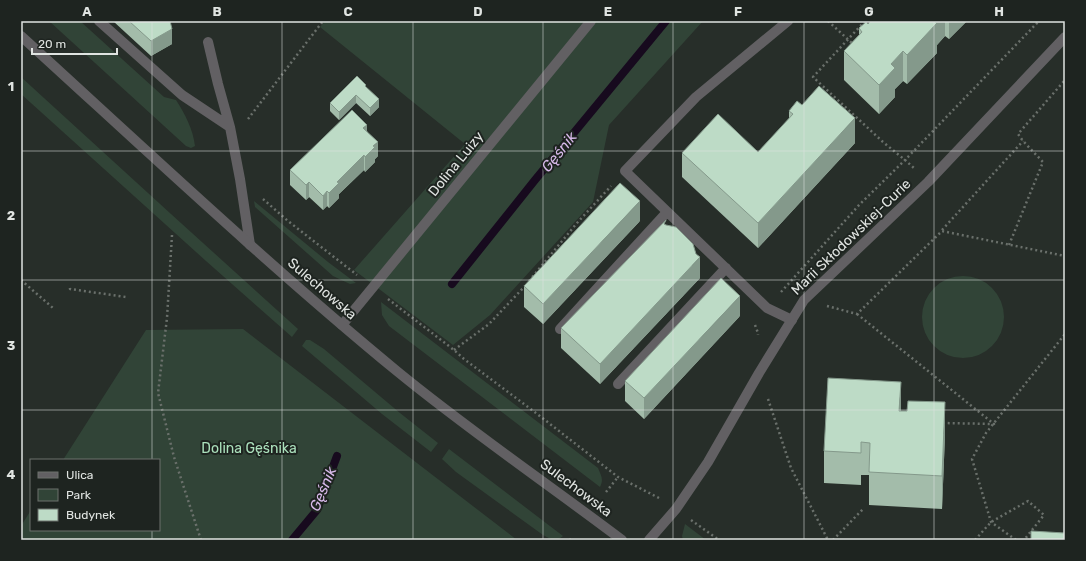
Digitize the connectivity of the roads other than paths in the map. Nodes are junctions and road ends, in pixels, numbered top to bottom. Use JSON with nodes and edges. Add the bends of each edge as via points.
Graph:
{"nodes":[{"id":1,"x":99,"y":21,"type":"edge"},
{"id":2,"x":591,"y":21,"type":"edge"},
{"id":3,"x":788,"y":21,"type":"edge"},
{"id":4,"x":21,"y":36,"type":"edge"},
{"id":5,"x":1065,"y":38,"type":"edge"},
{"id":6,"x":208,"y":42,"type":"dead end"},
{"id":7,"x":230,"y":127,"type":"junction"},
{"id":8,"x":667,"y":212,"type":"junction"},
{"id":9,"x":250,"y":245,"type":"junction"},
{"id":10,"x":726,"y":268,"type":"junction"},
{"id":11,"x":792,"y":320,"type":"junction"},
{"id":12,"x":342,"y":325,"type":"junction"},
{"id":13,"x":560,"y":329,"type":"edge"},
{"id":14,"x":618,"y":384,"type":"dead end"},
{"id":15,"x":622,"y":540,"type":"edge"},
{"id":16,"x":649,"y":540,"type":"edge"}],
"edges":[{"from":1,"to":7,"type":"street","via":[[182,95]]},
{"from":2,"to":12,"type":"street","name":"Dolina Luizy"},
{"from":3,"to":8,"type":"street","via":[[696,97],[625,171]]},
{"from":4,"to":9,"type":"street","name":"Sulechowska"},
{"from":5,"to":11,"type":"street","name":"Marii Skłodowskiej-Curie","via":[[928,182],[804,300]]},
{"from":6,"to":7,"type":"street"},
{"from":7,"to":9,"type":"street"},
{"from":8,"to":10,"type":"street"},
{"from":8,"to":13,"type":"street"},
{"from":9,"to":12,"type":"street","name":"Sulechowska"},
{"from":10,"to":11,"type":"street","via":[[767,308]]},
{"from":10,"to":14,"type":"street"},
{"from":11,"to":16,"type":"street","name":"Marii Skłodowskiej-Curie","via":[[708,462],[676,509]]},
{"from":12,"to":15,"type":"street","name":"Sulechowska","via":[[452,414]]}]}
